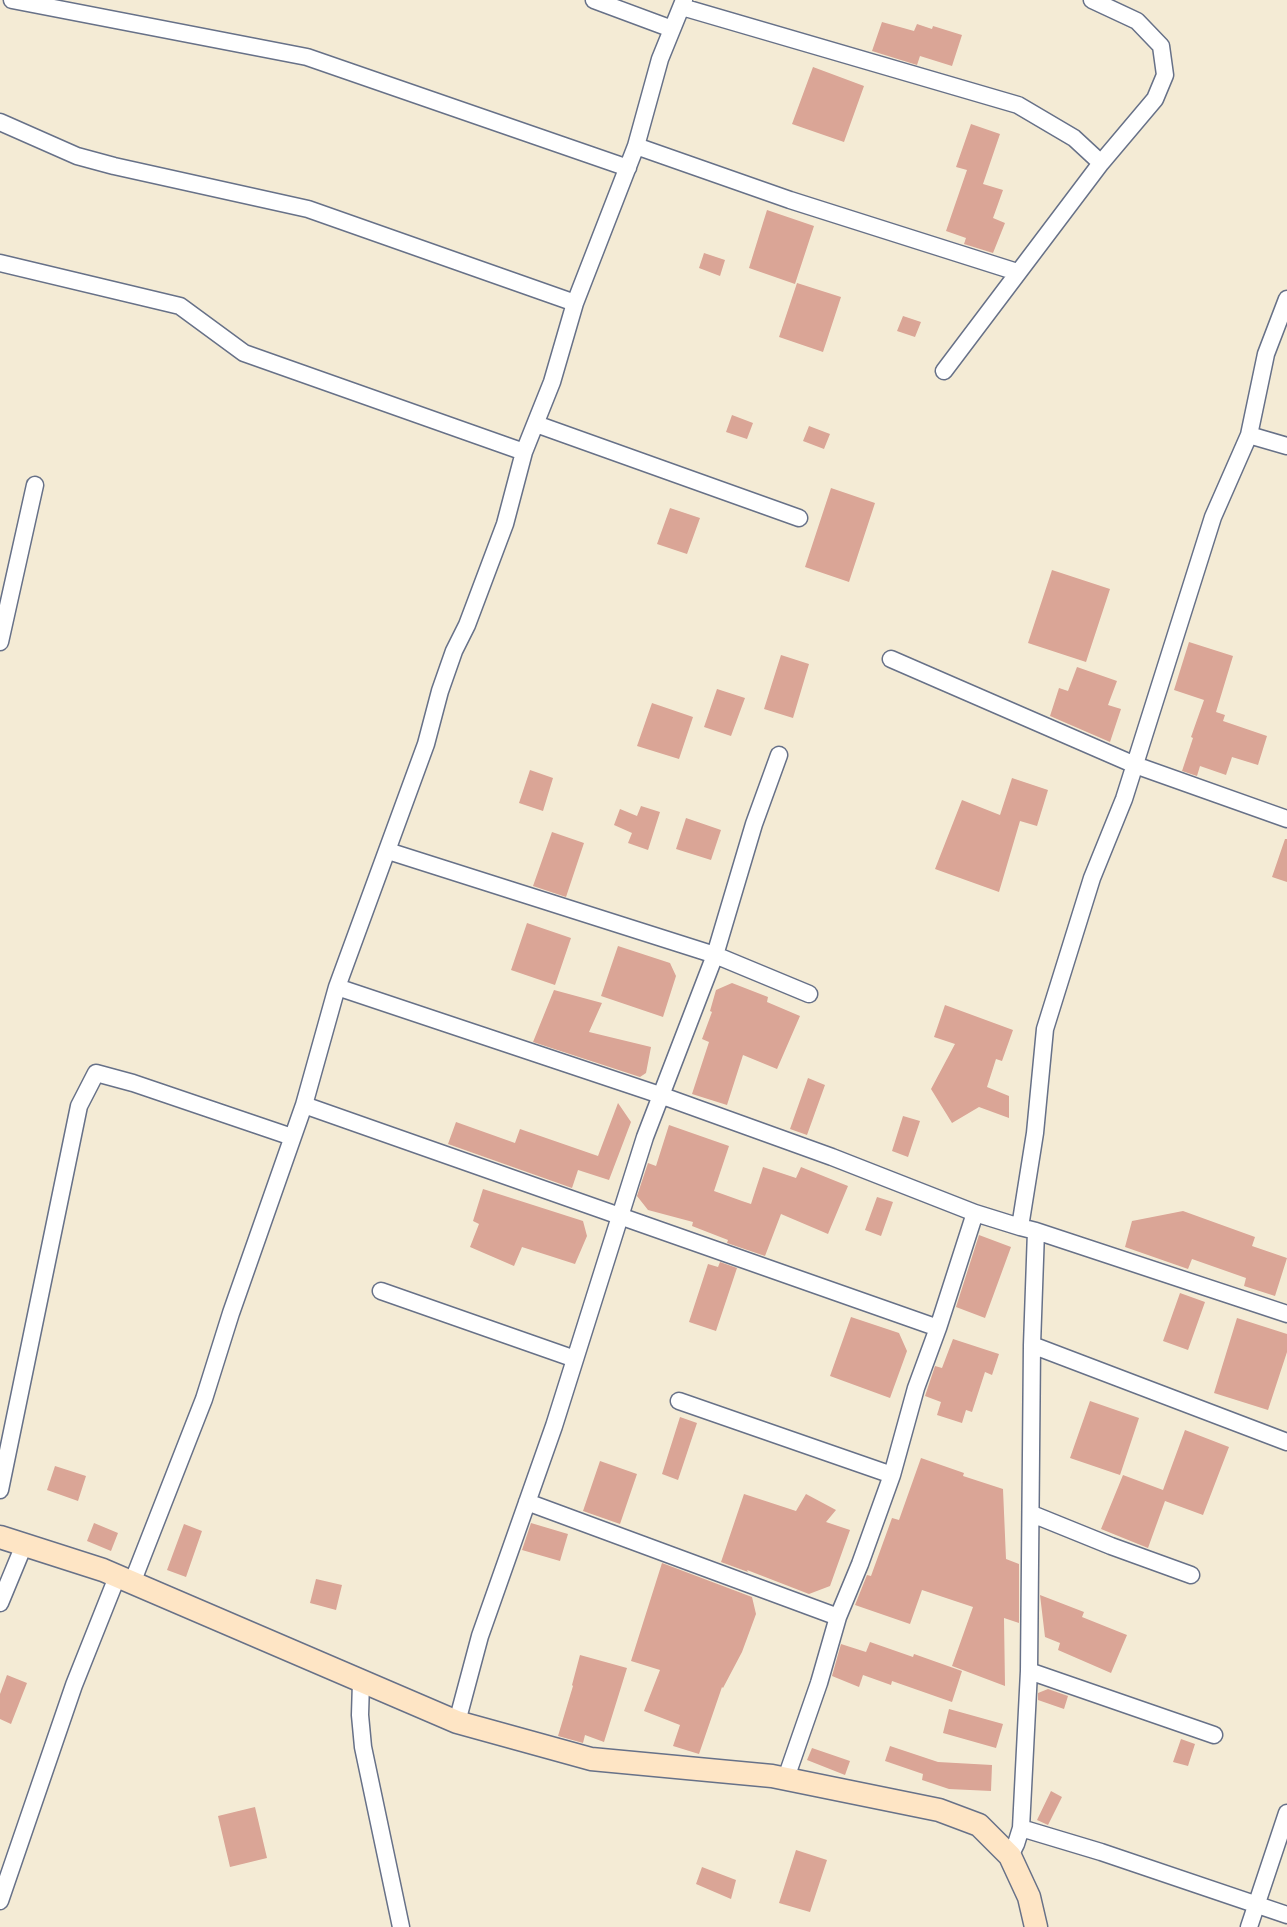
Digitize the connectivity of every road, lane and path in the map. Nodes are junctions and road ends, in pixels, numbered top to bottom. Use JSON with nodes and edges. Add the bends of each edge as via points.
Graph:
{"nodes":[{"id":1,"x":12,"y":0,"type":"edge"},
{"id":2,"x":594,"y":0,"type":"edge"},
{"id":3,"x":1092,"y":0,"type":"edge"},
{"id":4,"x":683,"y":3,"type":"edge"},
{"id":5,"x":672,"y":29,"type":"junction"},
{"id":6,"x":0,"y":122,"type":"edge"},
{"id":7,"x":636,"y":146,"type":"junction"},
{"id":8,"x":1101,"y":163,"type":"junction"},
{"id":9,"x":628,"y":168,"type":"junction"},
{"id":10,"x":0,"y":263,"type":"edge"},
{"id":11,"x":1017,"y":272,"type":"junction"},
{"id":12,"x":1287,"y":299,"type":"edge"},
{"id":13,"x":575,"y":303,"type":"junction"},
{"id":14,"x":944,"y":371,"type":"dead end"},
{"id":15,"x":536,"y":424,"type":"junction"},
{"id":16,"x":1249,"y":435,"type":"junction"},
{"id":17,"x":1287,"y":446,"type":"edge"},
{"id":18,"x":524,"y":452,"type":"junction"},
{"id":19,"x":35,"y":485,"type":"dead end"},
{"id":20,"x":799,"y":518,"type":"dead end"},
{"id":21,"x":0,"y":642,"type":"edge"},
{"id":22,"x":891,"y":659,"type":"dead end"},
{"id":23,"x":779,"y":755,"type":"dead end"},
{"id":24,"x":1135,"y":765,"type":"junction"},
{"id":25,"x":1287,"y":819,"type":"edge"},
{"id":26,"x":388,"y":851,"type":"junction"},
{"id":27,"x":715,"y":956,"type":"junction"},
{"id":28,"x":337,"y":987,"type":"junction"},
{"id":29,"x":809,"y":994,"type":"dead end"},
{"id":30,"x":660,"y":1095,"type":"junction"},
{"id":31,"x":304,"y":1105,"type":"junction"},
{"id":32,"x":292,"y":1137,"type":"junction"},
{"id":33,"x":975,"y":1213,"type":"junction"},
{"id":34,"x":619,"y":1216,"type":"junction"},
{"id":35,"x":1028,"y":1229,"type":"junction"},
{"id":36,"x":381,"y":1291,"type":"dead end"},
{"id":37,"x":1287,"y":1314,"type":"edge"},
{"id":38,"x":938,"y":1328,"type":"junction"},
{"id":39,"x":1032,"y":1345,"type":"junction"},
{"id":40,"x":575,"y":1359,"type":"junction"},
{"id":41,"x":680,"y":1401,"type":"dead end"},
{"id":42,"x":1287,"y":1442,"type":"edge"},
{"id":43,"x":892,"y":1475,"type":"junction"},
{"id":44,"x":0,"y":1490,"type":"edge"},
{"id":45,"x":527,"y":1502,"type":"junction"},
{"id":46,"x":1032,"y":1514,"type":"junction"},
{"id":47,"x":0,"y":1537,"type":"edge"},
{"id":48,"x":24,"y":1545,"type":"junction"},
{"id":49,"x":1191,"y":1575,"type":"dead end"},
{"id":50,"x":125,"y":1580,"type":"junction"},
{"id":51,"x":0,"y":1604,"type":"edge"},
{"id":52,"x":838,"y":1617,"type":"junction"},
{"id":53,"x":1029,"y":1671,"type":"junction"},
{"id":54,"x":362,"y":1682,"type":"junction"},
{"id":55,"x":457,"y":1722,"type":"junction"},
{"id":56,"x":1214,"y":1735,"type":"dead end"},
{"id":57,"x":786,"y":1779,"type":"junction"},
{"id":58,"x":1287,"y":1813,"type":"edge"},
{"id":59,"x":1021,"y":1828,"type":"junction"},
{"id":60,"x":1010,"y":1856,"type":"junction"},
{"id":61,"x":0,"y":1901,"type":"edge"},
{"id":62,"x":1257,"y":1905,"type":"junction"},
{"id":63,"x":1287,"y":1915,"type":"edge"},
{"id":64,"x":401,"y":1927,"type":"edge"},
{"id":65,"x":1036,"y":1927,"type":"edge"},
{"id":66,"x":1249,"y":1927,"type":"edge"}],
"edges":[{"from":1,"to":9,"type":"street","via":[[307,57]]},
{"from":2,"to":5,"type":"street"},
{"from":3,"to":8,"type":"street","via":[[1137,21],[1161,46],[1165,75],[1155,99]]},
{"from":4,"to":5,"type":"street"},
{"from":4,"to":8,"type":"street","via":[[1018,105],[1074,138]]},
{"from":5,"to":7,"type":"street"},
{"from":6,"to":13,"type":"street","via":[[77,156],[308,209]]},
{"from":7,"to":9,"type":"street"},
{"from":7,"to":11,"type":"street"},
{"from":8,"to":11,"type":"street"},
{"from":9,"to":13,"type":"street"},
{"from":10,"to":18,"type":"street","via":[[180,306],[244,353]]},
{"from":11,"to":14,"type":"street"},
{"from":12,"to":16,"type":"street","via":[[1266,354]]},
{"from":13,"to":15,"type":"street"},
{"from":15,"to":18,"type":"street"},
{"from":15,"to":20,"type":"street"},
{"from":16,"to":17,"type":"street"},
{"from":16,"to":24,"type":"street","via":[[1213,517]]},
{"from":18,"to":26,"type":"street","via":[[505,524],[454,651]]},
{"from":19,"to":21,"type":"street"},
{"from":22,"to":24,"type":"street"},
{"from":23,"to":27,"type":"street"},
{"from":24,"to":25,"type":"street"},
{"from":24,"to":35,"type":"street","via":[[1092,878],[1045,1029]]},
{"from":26,"to":27,"type":"street"},
{"from":26,"to":28,"type":"street"},
{"from":27,"to":29,"type":"street"},
{"from":27,"to":30,"type":"street"},
{"from":28,"to":30,"type":"street"},
{"from":28,"to":31,"type":"street"},
{"from":30,"to":33,"type":"street"},
{"from":30,"to":34,"type":"street"},
{"from":31,"to":32,"type":"street"},
{"from":31,"to":34,"type":"street"},
{"from":32,"to":44,"type":"street","via":[[96,1072],[80,1106]]},
{"from":32,"to":50,"type":"street","via":[[204,1399]]},
{"from":33,"to":35,"type":"street"},
{"from":33,"to":38,"type":"street"},
{"from":34,"to":38,"type":"street"},
{"from":34,"to":40,"type":"street"},
{"from":35,"to":37,"type":"street"},
{"from":35,"to":39,"type":"street"},
{"from":36,"to":40,"type":"street"},
{"from":38,"to":43,"type":"street","via":[[916,1388]]},
{"from":39,"to":42,"type":"street"},
{"from":39,"to":46,"type":"street"},
{"from":40,"to":45,"type":"street"},
{"from":41,"to":43,"type":"street"},
{"from":43,"to":52,"type":"street"},
{"from":45,"to":52,"type":"street"},
{"from":45,"to":55,"type":"street","via":[[480,1636]]},
{"from":46,"to":49,"type":"street"},
{"from":46,"to":53,"type":"street"},
{"from":47,"to":48,"type":"main road"},
{"from":48,"to":50,"type":"main road"},
{"from":48,"to":51,"type":"street"},
{"from":50,"to":54,"type":"main road"},
{"from":50,"to":61,"type":"street","via":[[74,1685]]},
{"from":52,"to":57,"type":"street"},
{"from":53,"to":56,"type":"street"},
{"from":53,"to":59,"type":"street"},
{"from":54,"to":55,"type":"main road"},
{"from":54,"to":64,"type":"street","via":[[363,1747]]},
{"from":55,"to":57,"type":"main road","via":[[591,1759]]},
{"from":57,"to":60,"type":"main road","via":[[939,1810],[979,1825]]},
{"from":58,"to":62,"type":"street"},
{"from":59,"to":60,"type":"street"},
{"from":59,"to":62,"type":"street"},
{"from":60,"to":65,"type":"main road","via":[[1029,1897]]},
{"from":62,"to":63,"type":"street"},
{"from":62,"to":66,"type":"street"}]}
